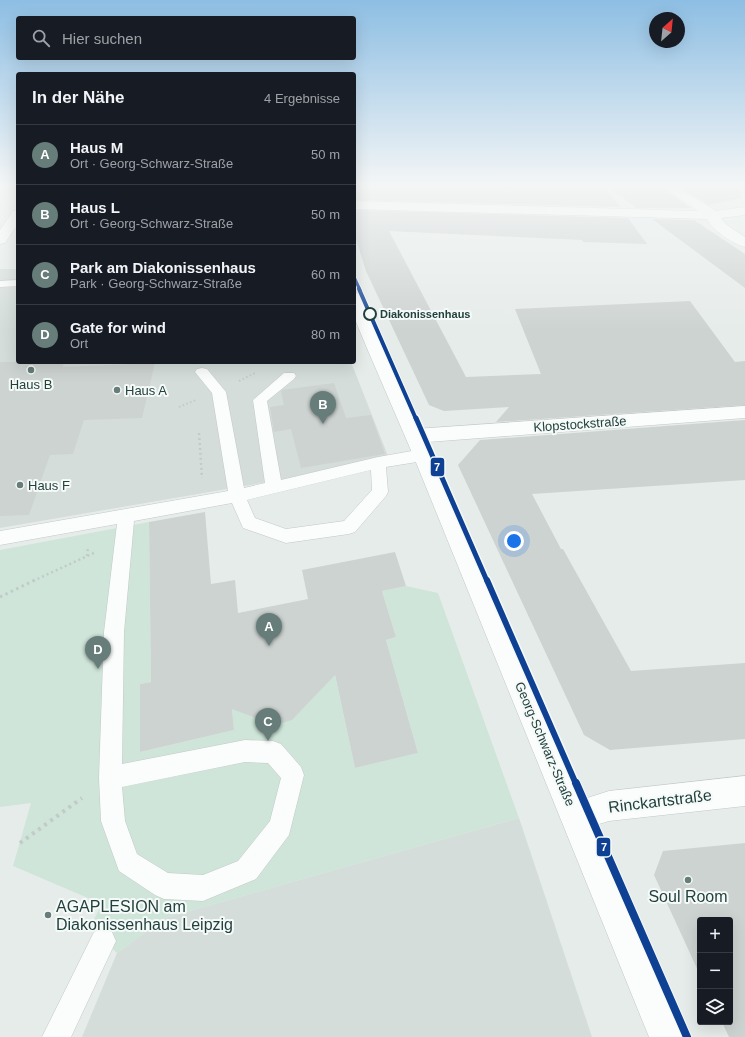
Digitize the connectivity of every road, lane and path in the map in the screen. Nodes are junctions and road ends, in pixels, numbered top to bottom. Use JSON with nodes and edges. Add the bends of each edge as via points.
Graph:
{"nodes":[{"id":1,"x":732,"y":234,"type":"edge"},
{"id":2,"x":745,"y":243,"type":"edge"},
{"id":3,"x":0,"y":276,"type":"edge"},
{"id":4,"x":16,"y":276,"type":"edge"},
{"id":5,"x":16,"y":283,"type":"edge"},
{"id":6,"x":0,"y":284,"type":"edge"},
{"id":7,"x":356,"y":302,"type":"edge"},
{"id":8,"x":202,"y":372,"type":"dead end"},
{"id":9,"x":289,"y":376,"type":"dead end"},
{"id":10,"x":197,"y":400,"type":"dead end"},
{"id":11,"x":197,"y":405,"type":"dead end"},
{"id":12,"x":745,"y":412,"type":"edge"},
{"id":13,"x":199,"y":428,"type":"dead end"},
{"id":14,"x":419,"y":445,"type":"junction"},
{"id":15,"x":378,"y":463,"type":"junction"},
{"id":16,"x":202,"y":474,"type":"dead end"},
{"id":17,"x":274,"y":487,"type":"junction"},
{"id":18,"x":237,"y":496,"type":"junction"},
{"id":19,"x":126,"y":516,"type":"junction"},
{"id":20,"x":0,"y":538,"type":"edge"},
{"id":21,"x":123,"y":539,"type":"junction"},
{"id":22,"x":0,"y":597,"type":"edge"},
{"id":23,"x":110,"y":778,"type":"junction"},
{"id":24,"x":745,"y":790,"type":"edge"},
{"id":25,"x":576,"y":816,"type":"junction"},
{"id":26,"x":20,"y":843,"type":"dead end"},
{"id":27,"x":104,"y":941,"type":"dead end"},
{"id":28,"x":56,"y":1037,"type":"edge"},
{"id":29,"x":668,"y":1037,"type":"edge"}],
"edges":[{"from":1,"to":2,"type":"street"},
{"from":3,"to":4,"type":"lane"},
{"from":5,"to":6,"type":"lane"},
{"from":7,"to":14,"type":"street","name":"Georg-Schwarz-Straße"},
{"from":8,"to":18,"type":"lane","via":[[219,392]]},
{"from":9,"to":17,"type":"lane","via":[[260,400]]},
{"from":10,"to":11,"type":"path"},
{"from":12,"to":14,"type":"street","name":"Klopstockstraße"},
{"from":13,"to":16,"type":"path"},
{"from":14,"to":15,"type":"lane"},
{"from":14,"to":25,"type":"street","name":"Georg-Schwarz-Straße"},
{"from":15,"to":17,"type":"lane"},
{"from":15,"to":18,"type":"lane","via":[[380,492],[349,527],[286,536],[249,523]]},
{"from":17,"to":18,"type":"lane"},
{"from":18,"to":19,"type":"lane"},
{"from":19,"to":20,"type":"lane"},
{"from":19,"to":21,"type":"lane"},
{"from":21,"to":22,"type":"path"},
{"from":21,"to":23,"type":"lane","via":[[114,632]]},
{"from":23,"to":23,"type":"lane","via":[[113,821],[128,862],[164,886],[203,888],[246,870],[251,865],[281,827],[293,775],[273,752],[245,751]]},
{"from":23,"to":26,"type":"path"},
{"from":24,"to":25,"type":"street","name":"Rinckartstraße","via":[[609,806]]},
{"from":25,"to":29,"type":"street","name":"Georg-Schwarz-Straße"},
{"from":27,"to":28,"type":"lane"}]}
